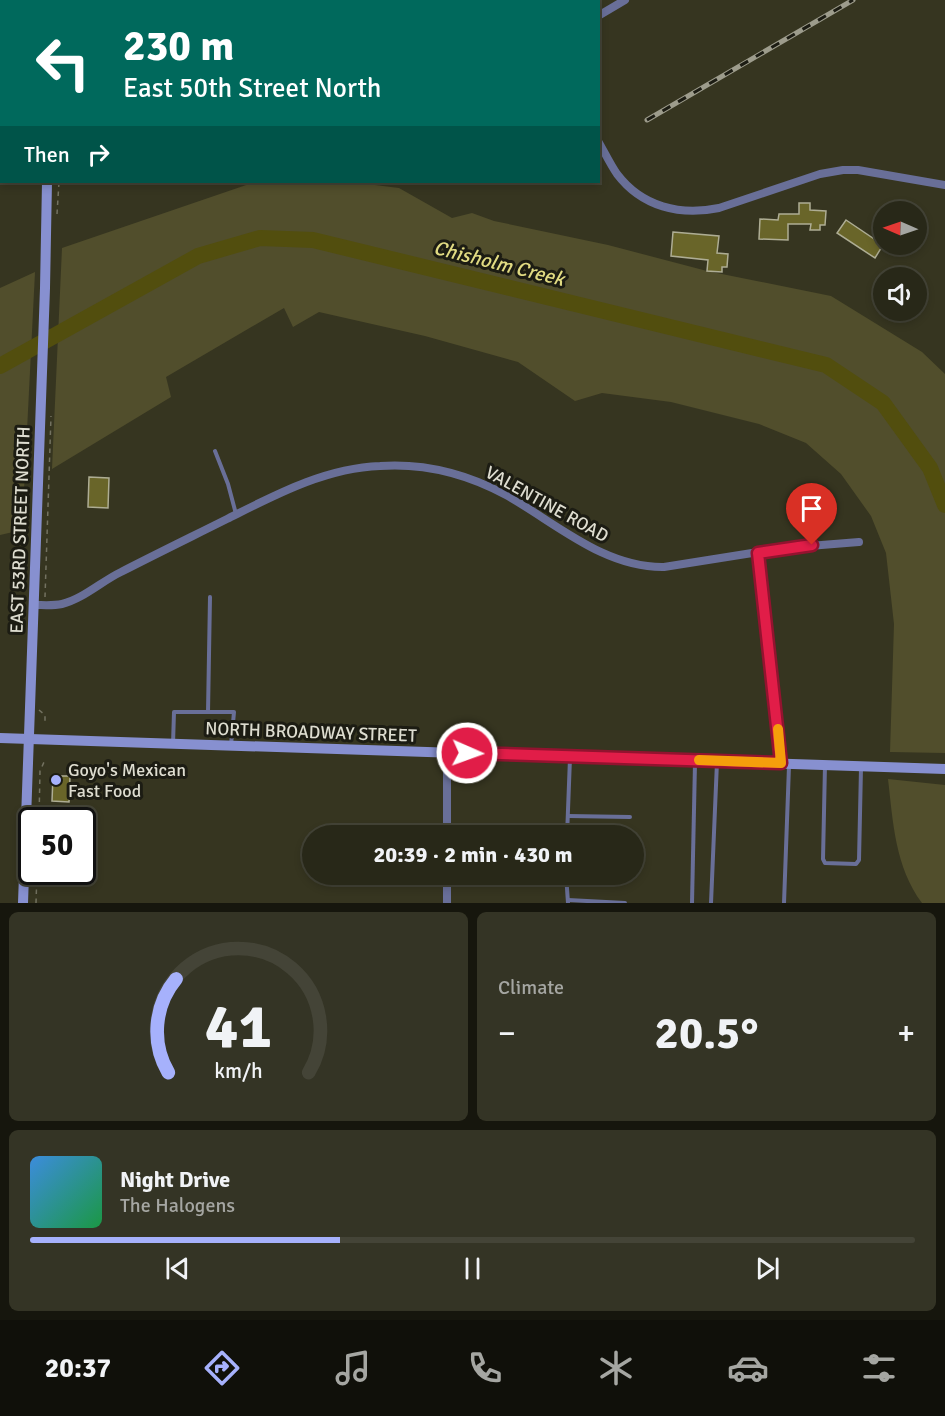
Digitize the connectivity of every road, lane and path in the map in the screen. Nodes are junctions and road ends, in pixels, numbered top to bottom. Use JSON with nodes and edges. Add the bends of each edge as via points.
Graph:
{"nodes":[{"id":1,"x":625,"y":0,"type":"edge"},
{"id":2,"x":600,"y":15,"type":"edge"},
{"id":3,"x":600,"y":145,"type":"edge"},
{"id":4,"x":47,"y":183,"type":"edge"},
{"id":5,"x":945,"y":185,"type":"edge"},
{"id":6,"x":51,"y":410,"type":"dead end"},
{"id":7,"x":215,"y":450,"type":"dead end"},
{"id":8,"x":236,"y":514,"type":"junction"},
{"id":9,"x":859,"y":542,"type":"dead end"},
{"id":10,"x":758,"y":553,"type":"junction"},
{"id":11,"x":210,"y":597,"type":"dead end"},
{"id":12,"x":39,"y":605,"type":"junction"},
{"id":13,"x":38,"y":709,"type":"dead end"},
{"id":14,"x":208,"y":712,"type":"junction"},
{"id":15,"x":45,"y":723,"type":"dead end"},
{"id":16,"x":0,"y":738,"type":"edge"},
{"id":17,"x":29,"y":739,"type":"junction"},
{"id":18,"x":172,"y":744,"type":"junction"},
{"id":19,"x":231,"y":746,"type":"junction"},
{"id":20,"x":447,"y":752,"type":"junction"},
{"id":21,"x":570,"y":757,"type":"junction"},
{"id":22,"x":695,"y":760,"type":"junction"},
{"id":23,"x":717,"y":761,"type":"junction"},
{"id":24,"x":44,"y":762,"type":"dead end"},
{"id":25,"x":785,"y":763,"type":"junction"},
{"id":26,"x":825,"y":764,"type":"junction"},
{"id":27,"x":861,"y":766,"type":"junction"},
{"id":28,"x":945,"y":769,"type":"edge"},
{"id":29,"x":39,"y":807,"type":"edge"},
{"id":30,"x":568,"y":816,"type":"junction"},
{"id":31,"x":630,"y":817,"type":"dead end"},
{"id":32,"x":447,"y":825,"type":"edge"},
{"id":33,"x":568,"y":825,"type":"edge"},
{"id":34,"x":37,"y":885,"type":"edge"},
{"id":35,"x":447,"y":885,"type":"edge"},
{"id":36,"x":567,"y":885,"type":"edge"},
{"id":37,"x":568,"y":901,"type":"edge"},
{"id":38,"x":23,"y":903,"type":"edge"},
{"id":39,"x":36,"y":903,"type":"edge"},
{"id":40,"x":447,"y":903,"type":"edge"},
{"id":41,"x":625,"y":903,"type":"edge"},
{"id":42,"x":692,"y":903,"type":"edge"},
{"id":43,"x":711,"y":903,"type":"edge"},
{"id":44,"x":784,"y":903,"type":"edge"}],
"edges":[{"from":1,"to":2,"type":"street"},
{"from":3,"to":5,"type":"street","via":[[626,184],[650,202],[675,210],[719,208],[843,170]]},
{"from":4,"to":12,"type":"main road","name":"EAST 53RD STREET NORTH"},
{"from":6,"to":12,"type":"path"},
{"from":7,"to":8,"type":"lane"},
{"from":8,"to":10,"type":"street","name":"VALENTINE ROAD","via":[[289,488],[342,472],[380,465],[412,467],[445,471],[485,485],[626,563],[664,567]]},
{"from":8,"to":12,"type":"street","name":"VALENTINE ROAD","via":[[71,601]]},
{"from":9,"to":10,"type":"street","name":"VALENTINE ROAD"},
{"from":10,"to":25,"type":"street"},
{"from":11,"to":14,"type":"lane"},
{"from":12,"to":17,"type":"main road","name":"EAST 53RD STREET NORTH"},
{"from":13,"to":15,"type":"path","via":[[45,715]]},
{"from":14,"to":18,"type":"lane","via":[[174,712]]},
{"from":14,"to":19,"type":"lane","via":[[234,712]]},
{"from":16,"to":17,"type":"main road","name":"NORTH BROADWAY STREET"},
{"from":17,"to":18,"type":"main road","name":"NORTH BROADWAY STREET"},
{"from":17,"to":38,"type":"main road","name":"EAST 53RD STREET NORTH"},
{"from":18,"to":19,"type":"main road","name":"NORTH BROADWAY STREET"},
{"from":19,"to":20,"type":"main road","name":"NORTH BROADWAY STREET"},
{"from":20,"to":21,"type":"main road","name":"NORTH BROADWAY STREET"},
{"from":20,"to":32,"type":"street"},
{"from":21,"to":22,"type":"main road","name":"NORTH BROADWAY STREET"},
{"from":21,"to":30,"type":"lane"},
{"from":22,"to":23,"type":"main road","name":"NORTH BROADWAY STREET"},
{"from":22,"to":42,"type":"lane"},
{"from":23,"to":25,"type":"main road","name":"NORTH BROADWAY STREET"},
{"from":23,"to":43,"type":"lane"},
{"from":24,"to":29,"type":"path","via":[[40,771]]},
{"from":25,"to":26,"type":"main road","name":"NORTH BROADWAY STREET"},
{"from":25,"to":44,"type":"lane"},
{"from":26,"to":27,"type":"main road","name":"NORTH BROADWAY STREET"},
{"from":26,"to":27,"type":"lane","via":[[823,859],[825,863],[836,864],[856,864],[859,860]]},
{"from":27,"to":28,"type":"main road","name":"NORTH BROADWAY STREET"},
{"from":30,"to":31,"type":"lane"},
{"from":30,"to":33,"type":"lane"},
{"from":34,"to":39,"type":"path"},
{"from":35,"to":40,"type":"street"},
{"from":36,"to":37,"type":"lane"},
{"from":37,"to":41,"type":"lane"}]}
